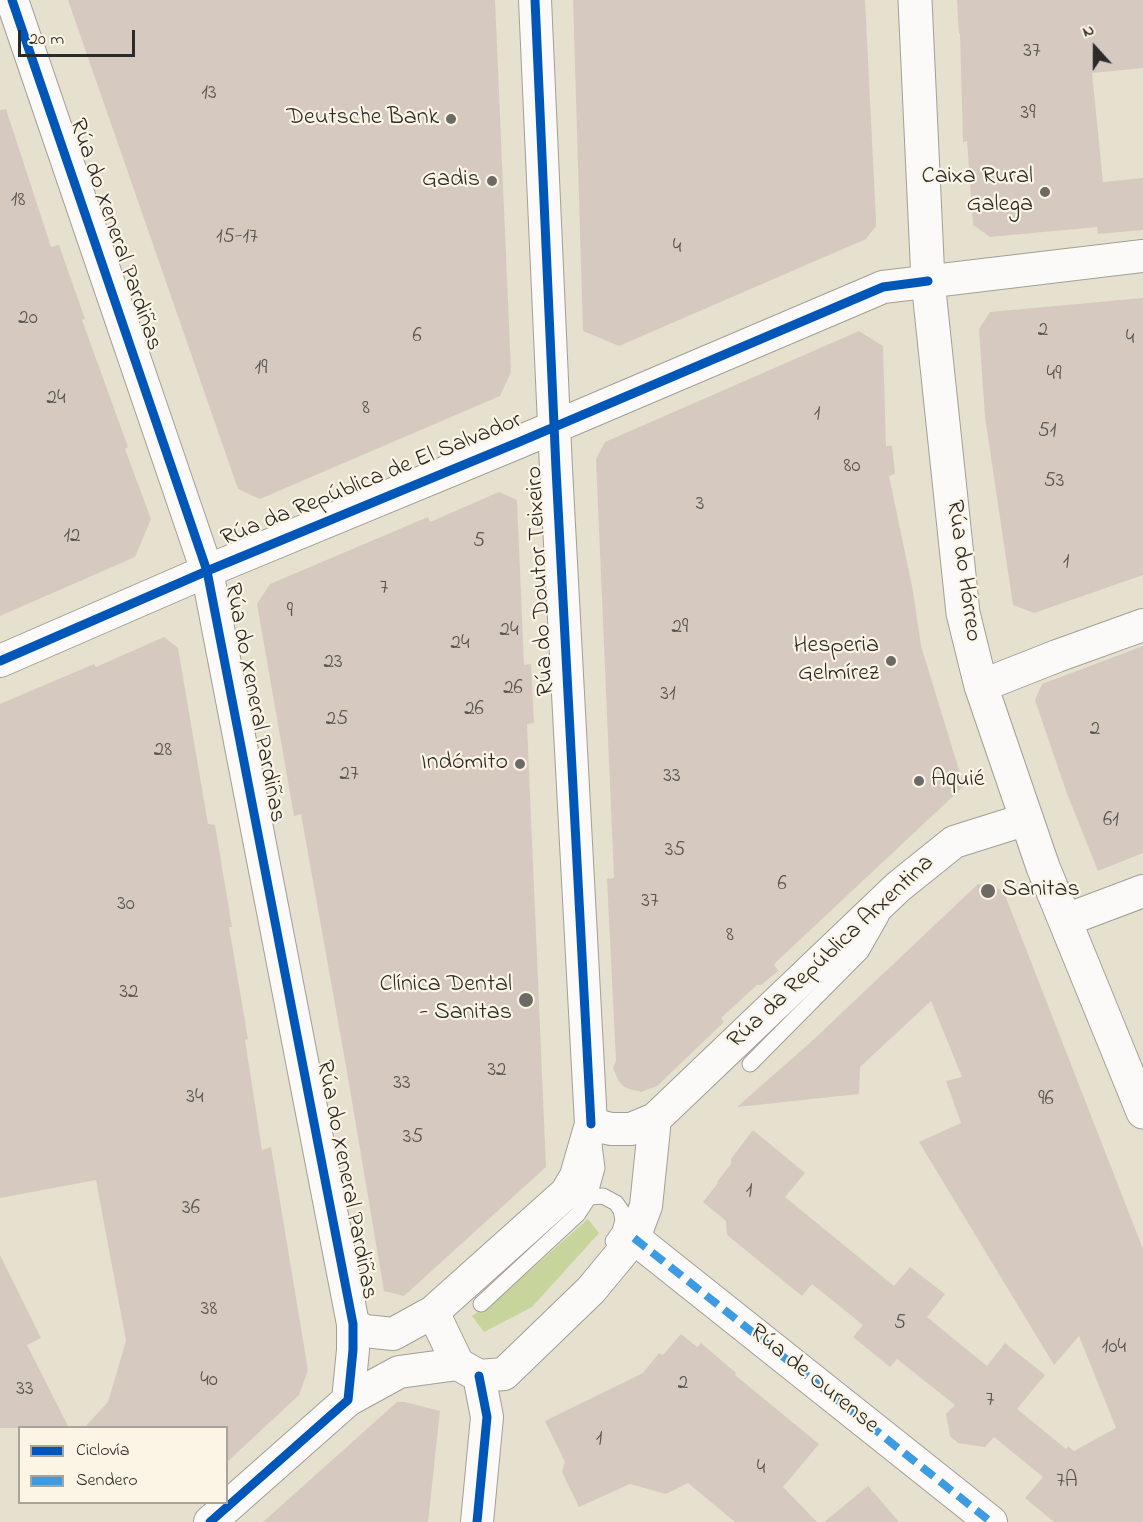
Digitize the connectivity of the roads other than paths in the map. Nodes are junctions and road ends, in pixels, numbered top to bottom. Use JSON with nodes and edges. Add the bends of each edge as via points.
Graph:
{"nodes":[{"id":1,"x":12,"y":0,"type":"edge"},
{"id":2,"x":535,"y":0,"type":"edge"},
{"id":3,"x":915,"y":0,"type":"edge"},
{"id":4,"x":1143,"y":256,"type":"edge"},
{"id":5,"x":928,"y":281,"type":"junction"},
{"id":6,"x":555,"y":427,"type":"junction"},
{"id":7,"x":207,"y":571,"type":"junction"},
{"id":8,"x":1143,"y":625,"type":"edge"},
{"id":9,"x":0,"y":661,"type":"edge"},
{"id":10,"x":981,"y":686,"type":"junction"},
{"id":11,"x":1027,"y":819,"type":"junction"},
{"id":12,"x":898,"y":887,"type":"junction"},
{"id":13,"x":1143,"y":891,"type":"edge"},
{"id":14,"x":1066,"y":920,"type":"junction"},
{"id":15,"x":750,"y":1064,"type":"dead end"},
{"id":16,"x":1143,"y":1112,"type":"edge"},
{"id":17,"x":655,"y":1119,"type":"junction"},
{"id":18,"x":591,"y":1124,"type":"junction"},
{"id":19,"x":589,"y":1197,"type":"junction"},
{"id":20,"x":634,"y":1238,"type":"junction"},
{"id":21,"x":591,"y":1290,"type":"junction"},
{"id":22,"x":481,"y":1304,"type":"dead end"},
{"id":23,"x":433,"y":1312,"type":"junction"},
{"id":24,"x":353,"y":1324,"type":"junction"},
{"id":25,"x":469,"y":1370,"type":"junction"},
{"id":26,"x":348,"y":1400,"type":"junction"},
{"id":27,"x":210,"y":1522,"type":"edge"},
{"id":28,"x":477,"y":1522,"type":"edge"},
{"id":29,"x":989,"y":1522,"type":"edge"}],
"edges":[{"from":1,"to":7,"type":"street","name":"Rúa do Xeneral Pardiñas"},
{"from":2,"to":6,"type":"street","name":"Rúa do Doutor Teixeiro"},
{"from":3,"to":5,"type":"street","name":"Rúa do Hórreo"},
{"from":4,"to":5,"type":"street","name":"Rúa da República de El Salvador"},
{"from":5,"to":6,"type":"street","name":"Rúa da República de El Salvador","via":[[883,287]]},
{"from":5,"to":10,"type":"street","name":"Rúa do Hórreo","via":[[963,613]]},
{"from":6,"to":7,"type":"street","name":"Rúa da República de El Salvador"},
{"from":6,"to":18,"type":"street","name":"Rúa do Doutor Teixeiro"},
{"from":7,"to":9,"type":"street","name":"Rúa da República de El Salvador"},
{"from":7,"to":24,"type":"street","name":"Rúa do Xeneral Pardiñas"},
{"from":8,"to":10,"type":"street"},
{"from":10,"to":11,"type":"street","name":"Rúa do Hórreo"},
{"from":11,"to":12,"type":"street","name":"Rúa da República Arxentina","via":[[954,842]]},
{"from":11,"to":14,"type":"street","name":"Rúa do Hórreo"},
{"from":12,"to":15,"type":"lane","via":[[861,952]]},
{"from":12,"to":17,"type":"street","name":"Rúa da República Arxentina"},
{"from":13,"to":14,"type":"street"},
{"from":14,"to":16,"type":"street","name":"Rúa do Hórreo"},
{"from":17,"to":18,"type":"street","via":[[631,1129]]},
{"from":17,"to":20,"type":"street","via":[[646,1206]]},
{"from":18,"to":19,"type":"lane","via":[[597,1168]]},
{"from":18,"to":23,"type":"street","name":"Rúa do Doutor Teixeiro","via":[[576,1176],[566,1193]]},
{"from":19,"to":21,"type":"lane","via":[[603,1196],[616,1203],[623,1220],[598,1263]]},
{"from":19,"to":22,"type":"lane","via":[[578,1214]]},
{"from":20,"to":21,"type":"street"},
{"from":20,"to":29,"type":"street","name":"Rúa de Ourense"},
{"from":21,"to":25,"type":"street","via":[[504,1374]]},
{"from":23,"to":24,"type":"street","name":"Rúa do Doutor Teixeiro","via":[[393,1334]]},
{"from":23,"to":25,"type":"street"},
{"from":24,"to":26,"type":"street","name":"Rúa do Xeneral Pardiñas"},
{"from":25,"to":26,"type":"street","via":[[399,1372]]},
{"from":25,"to":28,"type":"street","via":[[488,1417]]},
{"from":26,"to":27,"type":"street"}]}
